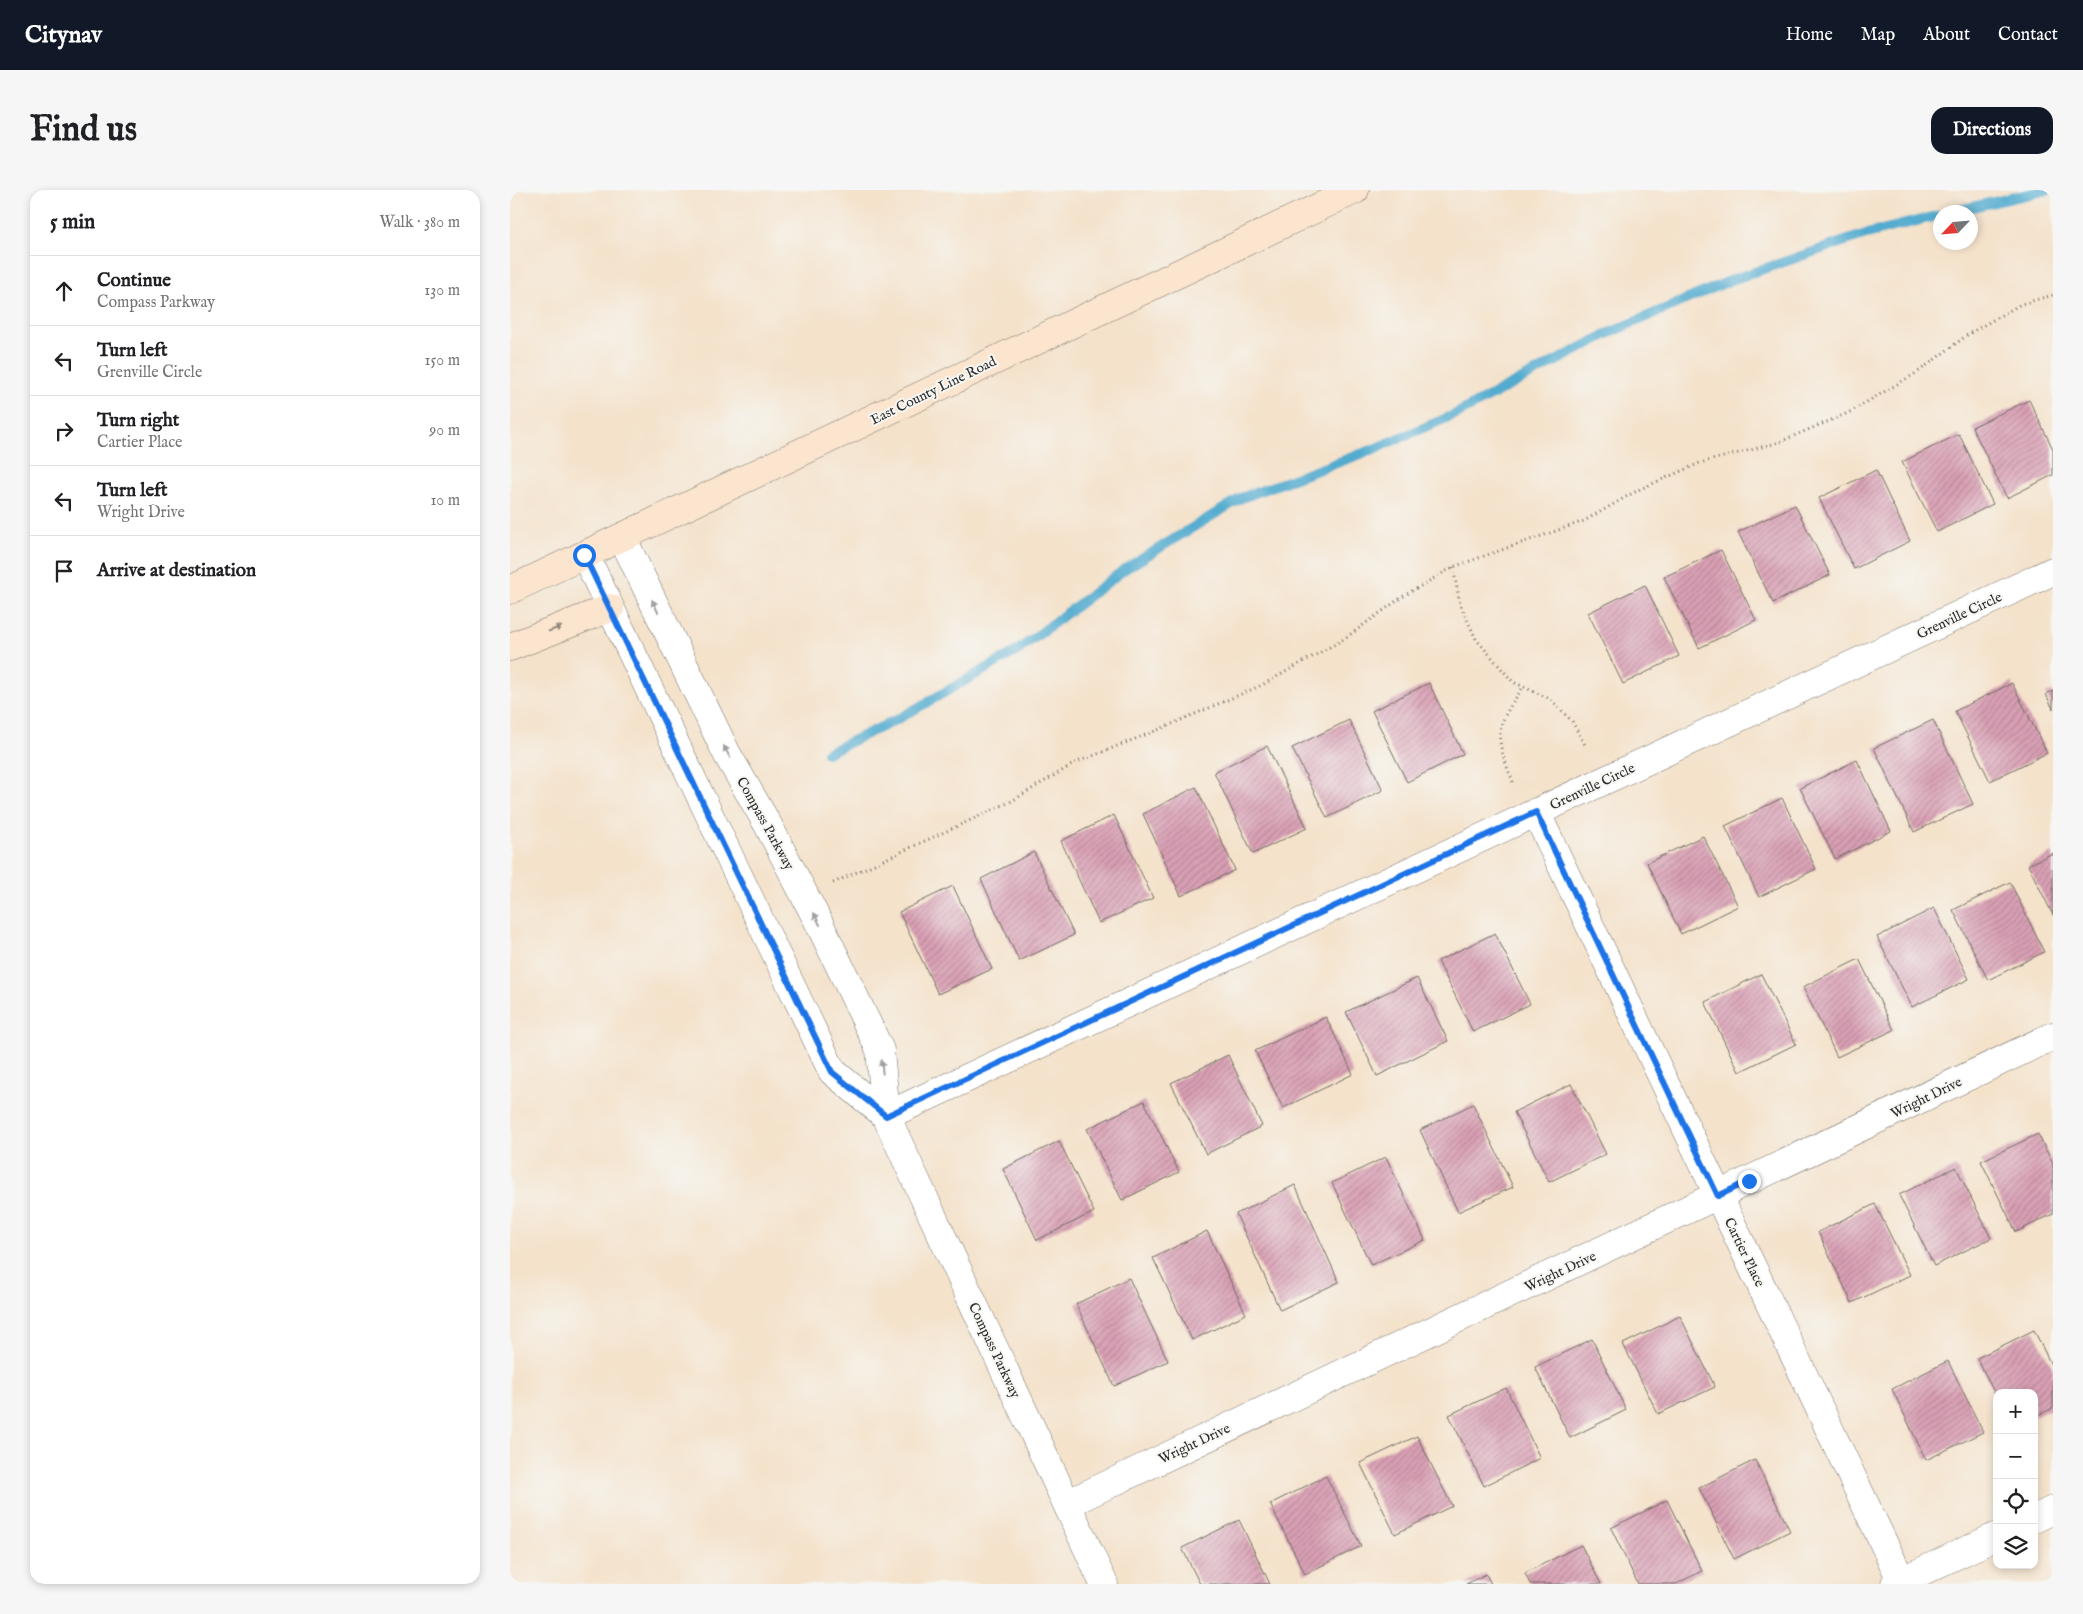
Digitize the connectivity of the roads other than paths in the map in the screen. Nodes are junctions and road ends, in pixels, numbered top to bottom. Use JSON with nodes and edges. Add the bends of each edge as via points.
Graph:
{"nodes":[{"id":1,"x":1355,"y":190,"type":"edge"},
{"id":2,"x":622,"y":537,"type":"junction"},
{"id":3,"x":584,"y":555,"type":"junction"},
{"id":4,"x":2053,"y":571,"type":"edge"},
{"id":5,"x":510,"y":590,"type":"edge"},
{"id":6,"x":610,"y":608,"type":"junction"},
{"id":7,"x":510,"y":646,"type":"edge"},
{"id":8,"x":1536,"y":812,"type":"junction"},
{"id":9,"x":2053,"y":1036,"type":"edge"},
{"id":10,"x":886,"y":1116,"type":"junction"},
{"id":11,"x":1718,"y":1196,"type":"junction"},
{"id":12,"x":1067,"y":1504,"type":"junction"},
{"id":13,"x":2053,"y":1510,"type":"edge"},
{"id":14,"x":2038,"y":1517,"type":"edge"},
{"id":15,"x":1993,"y":1538,"type":"edge"},
{"id":16,"x":1900,"y":1583,"type":"edge"},
{"id":17,"x":1104,"y":1584,"type":"edge"}],
"edges":[{"from":1,"to":2,"type":"main road","name":"East County Line Road"},
{"from":2,"to":3,"type":"main road","name":"East County Line Road"},
{"from":10,"to":2,"type":"street","name":"Compass Parkway","one_way":true,"via":[[880,1050],[819,923],[727,754]]},
{"from":3,"to":5,"type":"main road","name":"East County Line Road"},
{"from":3,"to":6,"type":"street","name":"Compass Parkway"},
{"from":4,"to":8,"type":"street","name":"Grenville Circle"},
{"from":7,"to":6,"type":"main road","one_way":true},
{"from":6,"to":10,"type":"street","name":"Compass Parkway","via":[[832,1072]]},
{"from":8,"to":10,"type":"street","name":"Grenville Circle"},
{"from":8,"to":11,"type":"street","name":"Cartier Place"},
{"from":9,"to":11,"type":"street","name":"Wright Drive"},
{"from":10,"to":12,"type":"street","name":"Compass Parkway"},
{"from":11,"to":12,"type":"street","name":"Wright Drive"},
{"from":11,"to":16,"type":"street","name":"Cartier Place"},
{"from":12,"to":17,"type":"street","name":"Compass Parkway"},
{"from":13,"to":14,"type":"street"},
{"from":15,"to":16,"type":"street"}]}
